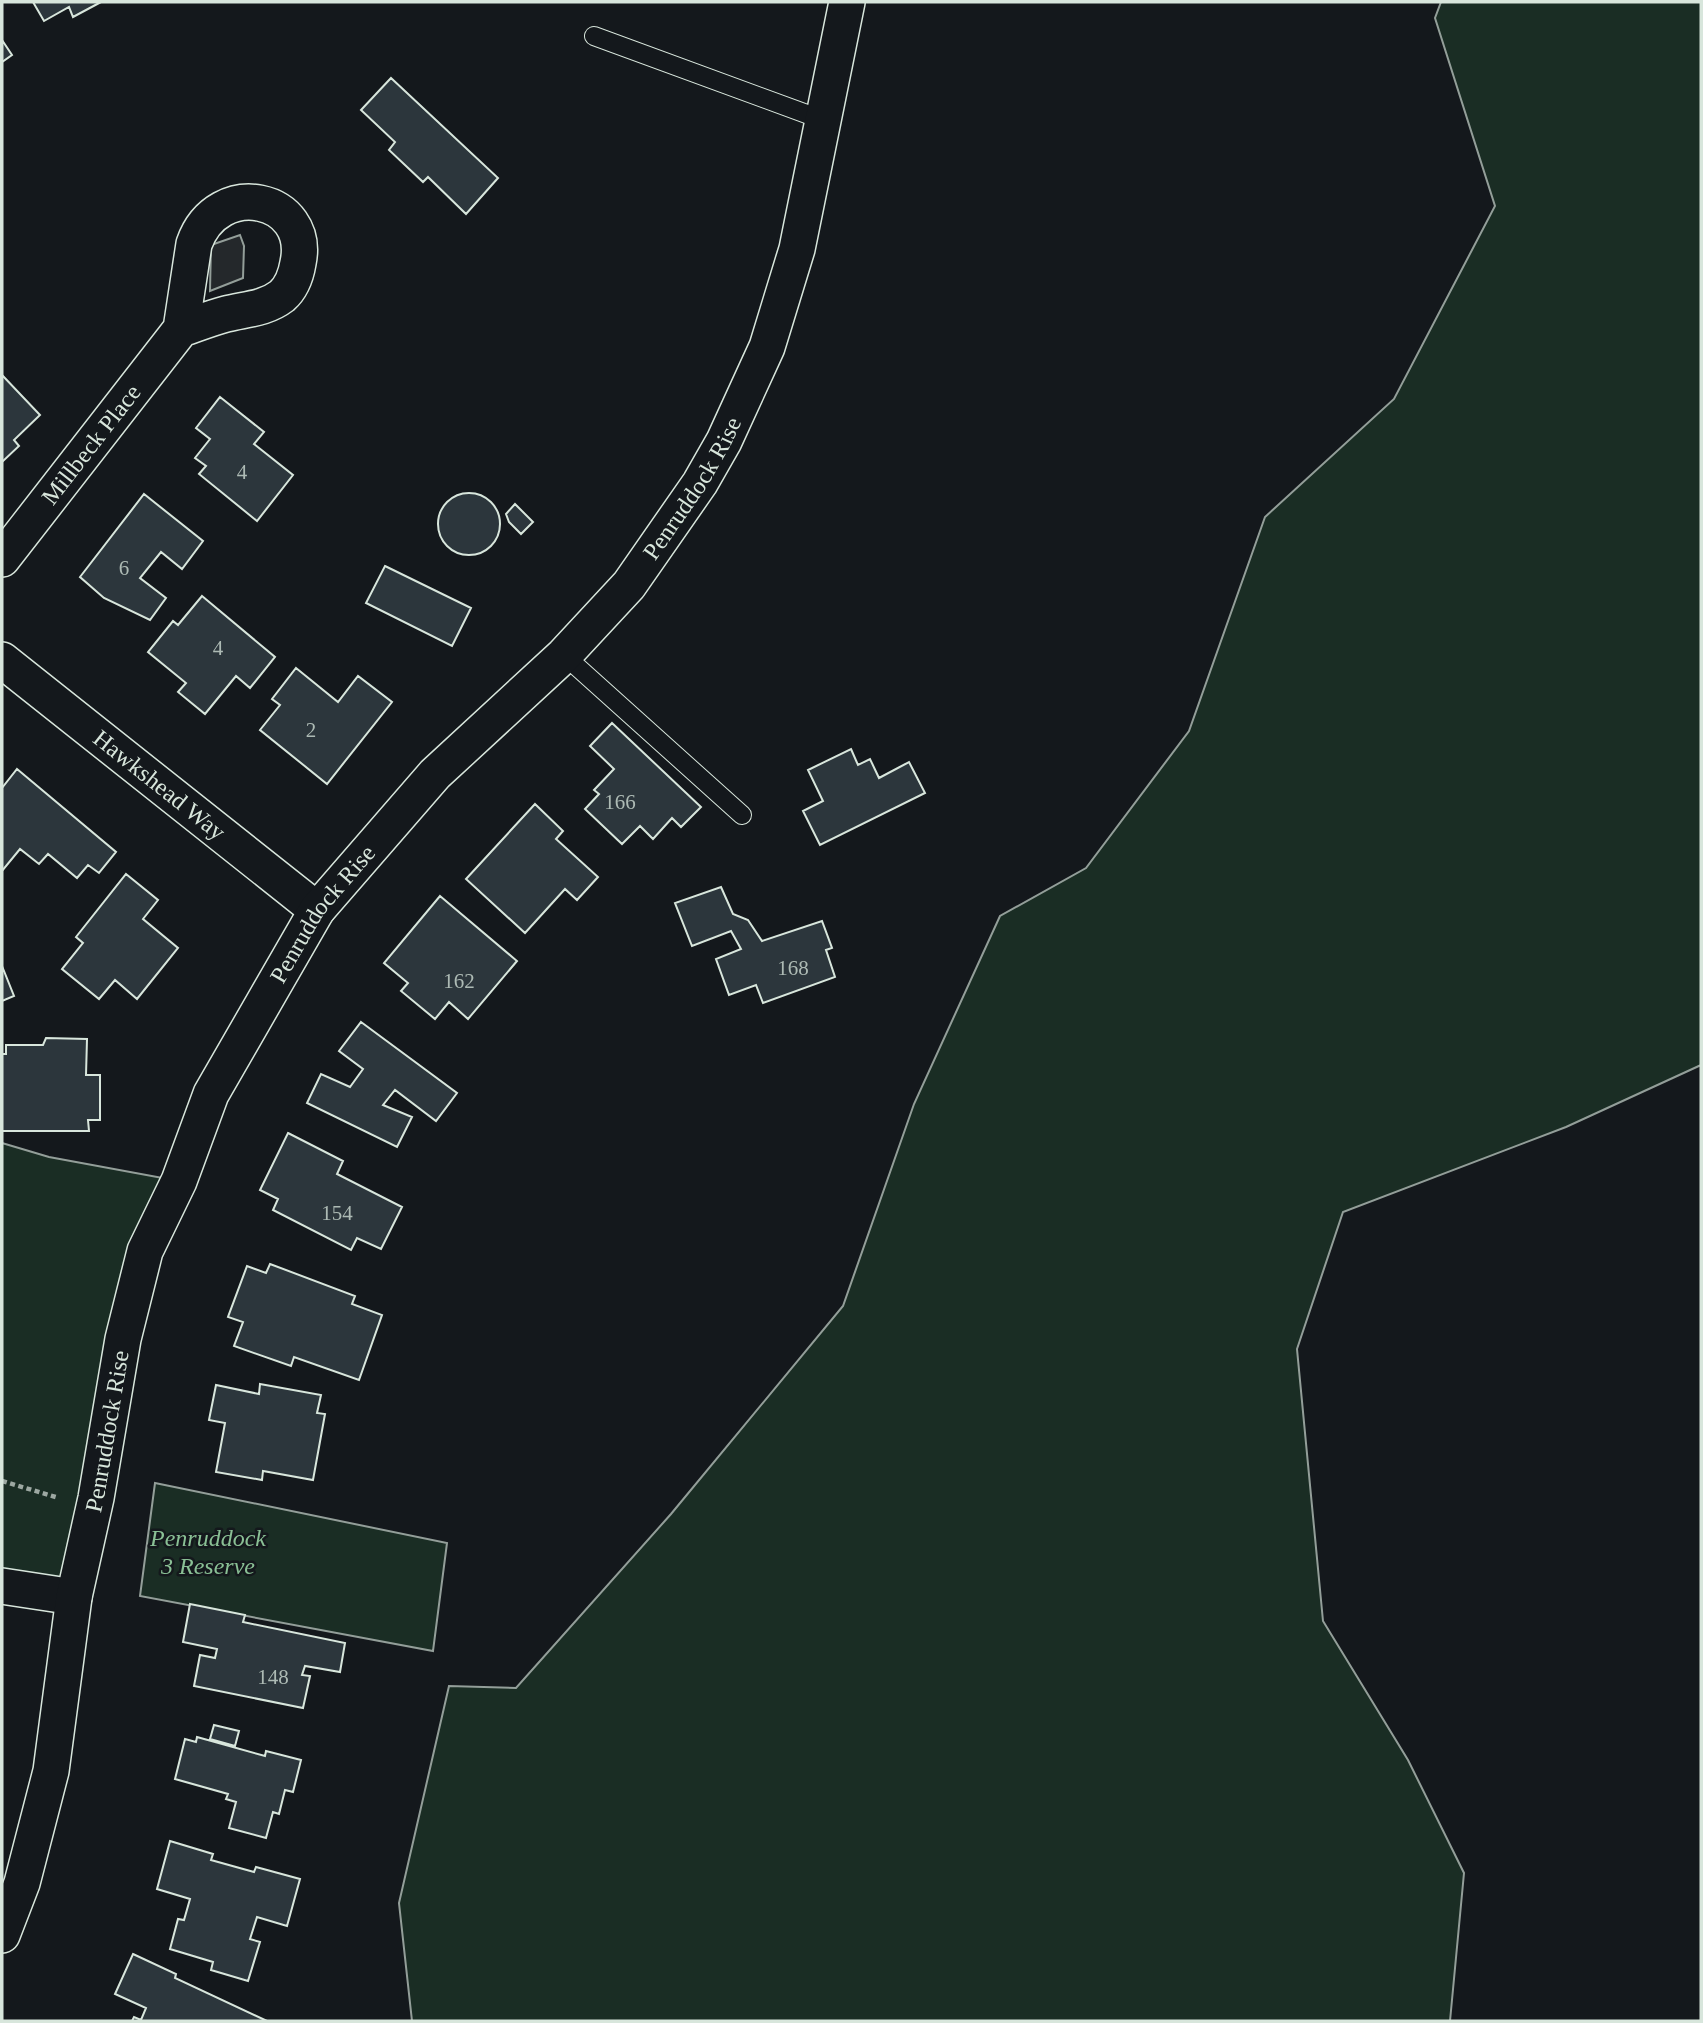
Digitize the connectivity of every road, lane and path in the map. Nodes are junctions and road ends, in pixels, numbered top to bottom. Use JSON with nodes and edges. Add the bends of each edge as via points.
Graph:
{"nodes":[{"id":1,"x":847,"y":2,"type":"edge"},
{"id":2,"x":594,"y":36,"type":"dead end"},
{"id":3,"x":823,"y":120,"type":"junction"},
{"id":4,"x":181,"y":329,"type":"dead end"},
{"id":5,"x":2,"y":559,"type":"edge"},
{"id":6,"x":564,"y":655,"type":"junction"},
{"id":7,"x":2,"y":660,"type":"edge"},
{"id":8,"x":742,"y":815,"type":"dead end"},
{"id":9,"x":317,"y":910,"type":"junction"},
{"id":10,"x":2,"y":1480,"type":"edge"},
{"id":11,"x":64,"y":1499,"type":"dead end"},
{"id":12,"x":2,"y":1586,"type":"edge"},
{"id":13,"x":74,"y":1597,"type":"junction"},
{"id":14,"x":2,"y":1935,"type":"edge"}],
"edges":[{"from":1,"to":3,"type":"street","name":"Penruddock Rise"},
{"from":2,"to":3,"type":"lane"},
{"from":3,"to":6,"type":"street","name":"Penruddock Rise","via":[[797,249],[767,347],[724,441],[701,483],[629,585]]},
{"from":4,"to":5,"type":"street","name":"Millbeck Place"},
{"from":6,"to":8,"type":"lane"},
{"from":6,"to":9,"type":"street","name":"Penruddock Rise","via":[[435,774]]},
{"from":7,"to":9,"type":"street","name":"Hawkshead Way"},
{"from":9,"to":13,"type":"street","name":"Penruddock Rise","via":[[211,1094],[179,1181],[145,1251],[123,1339]]},
{"from":10,"to":11,"type":"path"},
{"from":12,"to":13,"type":"street"},
{"from":13,"to":14,"type":"street","name":"Penruddock Rise","via":[[51,1770],[22,1883]]}]}
